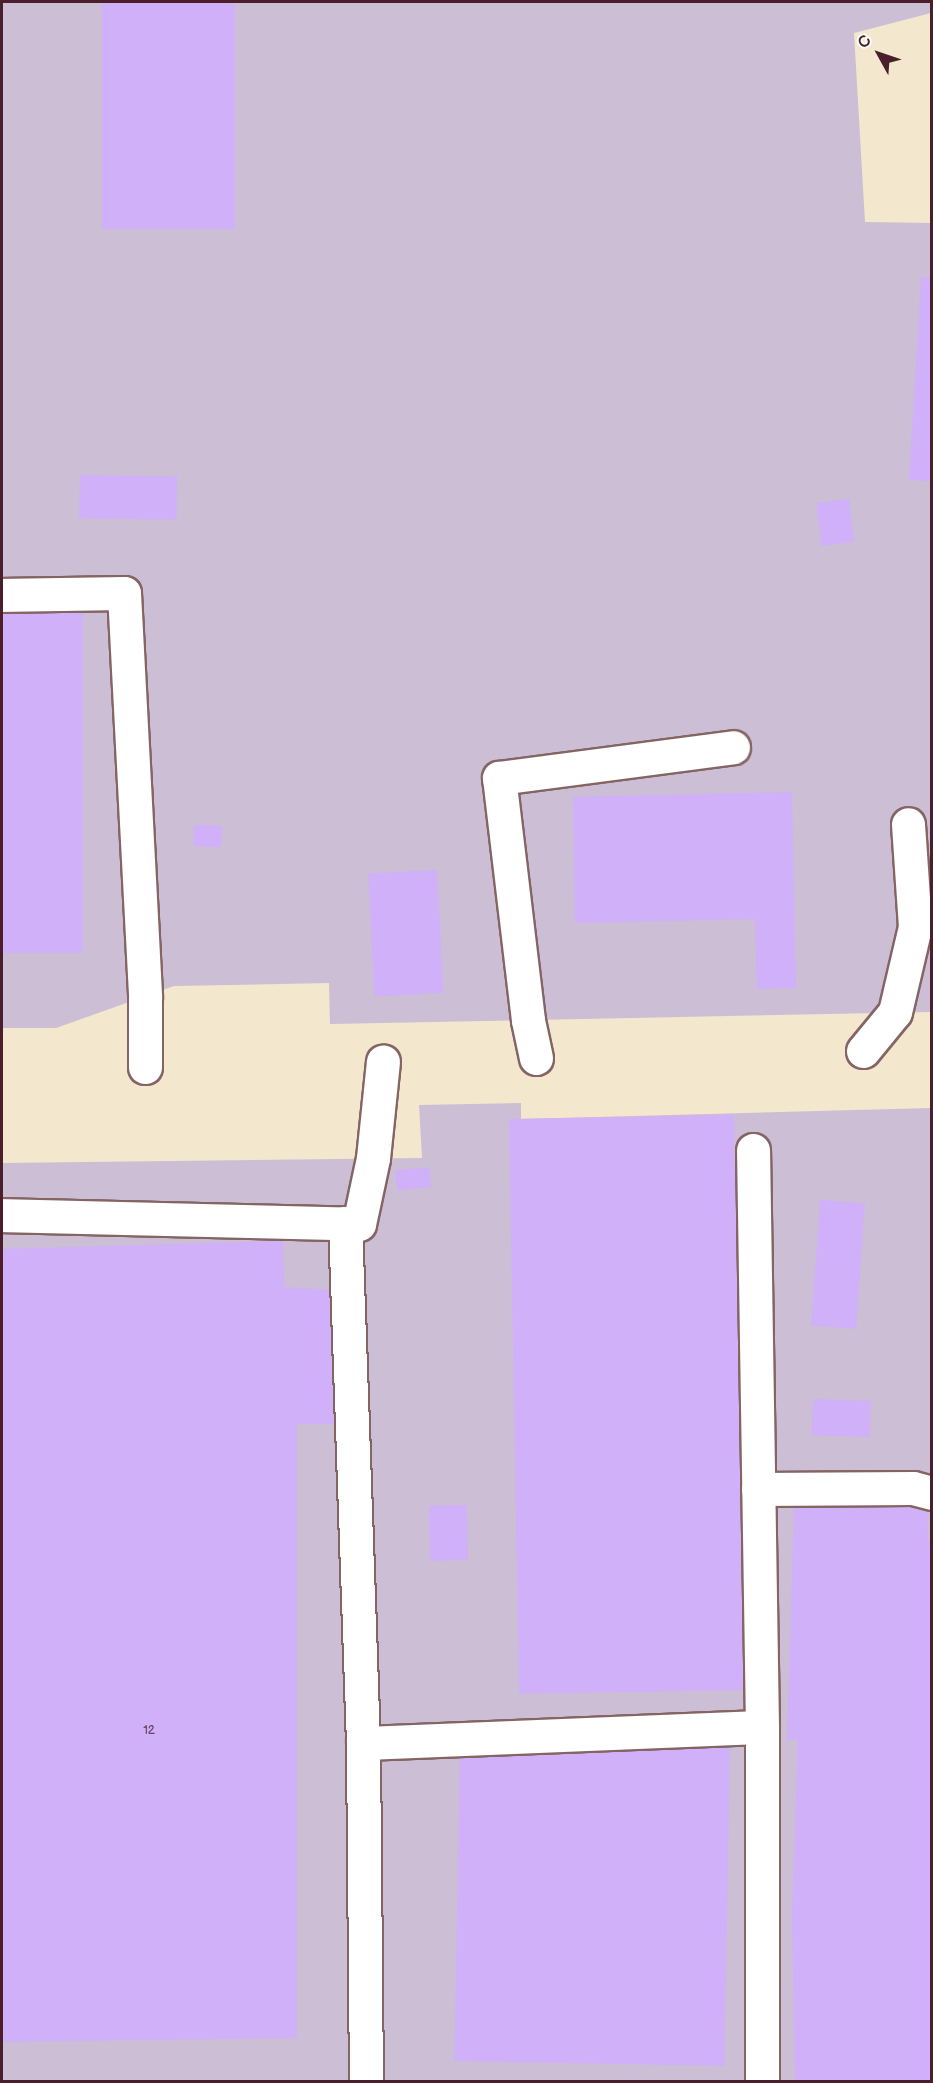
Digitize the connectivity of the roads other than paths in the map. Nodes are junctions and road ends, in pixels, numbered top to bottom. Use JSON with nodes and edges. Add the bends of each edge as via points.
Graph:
{"nodes":[{"id":1,"x":2,"y":595,"type":"edge"},
{"id":2,"x":732,"y":747,"type":"dead end"},
{"id":3,"x":908,"y":824,"type":"dead end"},
{"id":4,"x":863,"y":1051,"type":"dead end"},
{"id":5,"x":536,"y":1058,"type":"dead end"},
{"id":6,"x":383,"y":1062,"type":"dead end"},
{"id":7,"x":144,"y":1067,"type":"dead end"},
{"id":8,"x":753,"y":1149,"type":"dead end"},
{"id":9,"x":2,"y":1215,"type":"edge"},
{"id":10,"x":345,"y":1223,"type":"junction"},
{"id":11,"x":758,"y":1489,"type":"junction"},
{"id":12,"x":932,"y":1493,"type":"edge"},
{"id":13,"x":762,"y":1727,"type":"junction"},
{"id":14,"x":363,"y":1743,"type":"junction"},
{"id":15,"x":366,"y":2082,"type":"edge"},
{"id":16,"x":762,"y":2082,"type":"edge"}],
"edges":[{"from":1,"to":7,"type":"lane","via":[[124,593],[145,997]]},
{"from":2,"to":5,"type":"lane","via":[[499,778]]},
{"from":3,"to":4,"type":"lane","via":[[915,927],[895,1012]]},
{"from":6,"to":10,"type":"lane","via":[[373,1158],[359,1224]]},
{"from":8,"to":11,"type":"lane"},
{"from":9,"to":10,"type":"lane"},
{"from":10,"to":14,"type":"lane"},
{"from":11,"to":12,"type":"lane","via":[[913,1488]]},
{"from":11,"to":13,"type":"lane"},
{"from":13,"to":14,"type":"lane"},
{"from":13,"to":16,"type":"lane"},
{"from":14,"to":15,"type":"lane"}]}
